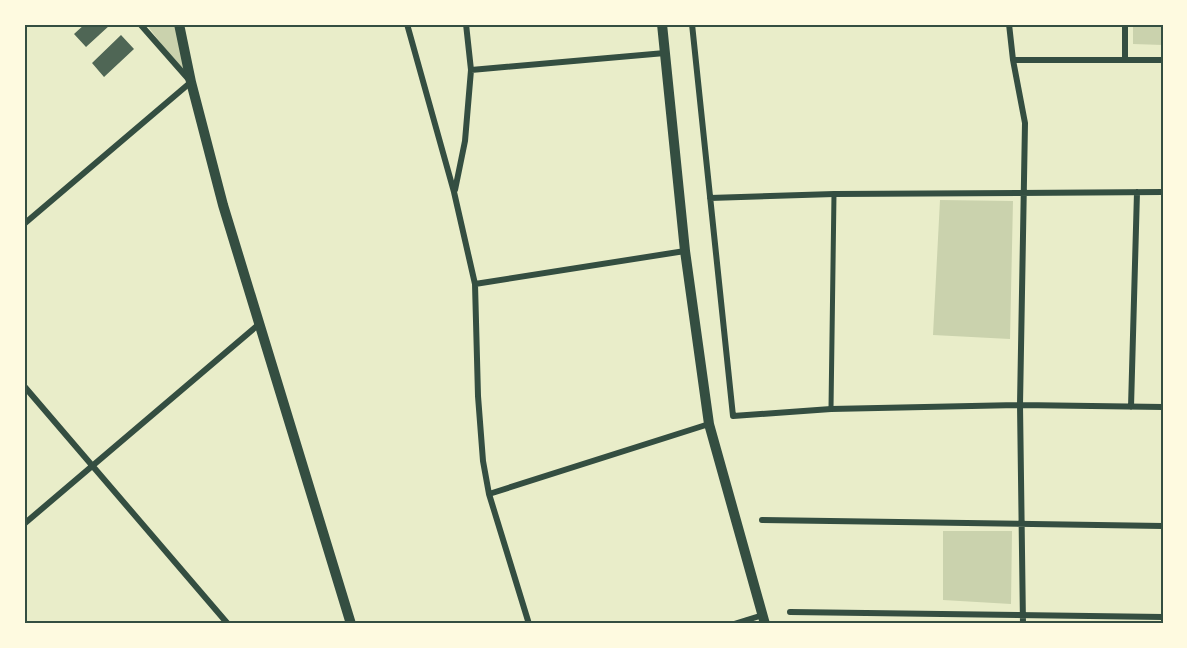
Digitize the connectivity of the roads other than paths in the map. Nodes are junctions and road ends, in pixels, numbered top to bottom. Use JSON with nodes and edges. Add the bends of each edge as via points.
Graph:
{"nodes":[{"id":1,"x":140,"y":24,"type":"edge"},
{"id":2,"x":179,"y":24,"type":"edge"},
{"id":3,"x":407,"y":24,"type":"edge"},
{"id":4,"x":466,"y":24,"type":"edge"},
{"id":5,"x":662,"y":24,"type":"edge"},
{"id":6,"x":692,"y":24,"type":"edge"},
{"id":7,"x":1009,"y":24,"type":"edge"},
{"id":8,"x":1125,"y":24,"type":"edge"},
{"id":9,"x":665,"y":53,"type":"junction"},
{"id":10,"x":1013,"y":60,"type":"junction"},
{"id":11,"x":1125,"y":60,"type":"junction"},
{"id":12,"x":1163,"y":60,"type":"edge"},
{"id":13,"x":471,"y":70,"type":"junction"},
{"id":14,"x":191,"y":82,"type":"junction"},
{"id":15,"x":454,"y":192,"type":"junction"},
{"id":16,"x":1137,"y":192,"type":"junction"},
{"id":17,"x":1163,"y":192,"type":"edge"},
{"id":18,"x":1023,"y":193,"type":"junction"},
{"id":19,"x":834,"y":194,"type":"junction"},
{"id":20,"x":710,"y":198,"type":"junction"},
{"id":21,"x":24,"y":224,"type":"edge"},
{"id":22,"x":685,"y":251,"type":"junction"},
{"id":23,"x":475,"y":284,"type":"junction"},
{"id":24,"x":258,"y":325,"type":"junction"},
{"id":25,"x":24,"y":386,"type":"edge"},
{"id":26,"x":1020,"y":405,"type":"junction"},
{"id":27,"x":1131,"y":407,"type":"junction"},
{"id":28,"x":1163,"y":407,"type":"edge"},
{"id":29,"x":831,"y":409,"type":"junction"},
{"id":30,"x":709,"y":424,"type":"junction"},
{"id":31,"x":93,"y":465,"type":"junction"},
{"id":32,"x":489,"y":494,"type":"junction"},
{"id":33,"x":762,"y":520,"type":"dead end"},
{"id":34,"x":24,"y":524,"type":"edge"},
{"id":35,"x":1022,"y":525,"type":"junction"},
{"id":36,"x":1163,"y":526,"type":"edge"},
{"id":37,"x":790,"y":612,"type":"dead end"},
{"id":38,"x":1023,"y":614,"type":"junction"},
{"id":39,"x":1163,"y":617,"type":"edge"},
{"id":40,"x":764,"y":620,"type":"edge"},
{"id":41,"x":228,"y":624,"type":"edge"},
{"id":42,"x":351,"y":624,"type":"edge"},
{"id":43,"x":529,"y":624,"type":"edge"},
{"id":44,"x":734,"y":624,"type":"edge"},
{"id":45,"x":1023,"y":624,"type":"edge"}],
"edges":[{"from":1,"to":14,"type":"street"},
{"from":2,"to":14,"type":"street"},
{"from":3,"to":15,"type":"street"},
{"from":4,"to":13,"type":"street"},
{"from":5,"to":9,"type":"street"},
{"from":6,"to":20,"type":"street"},
{"from":7,"to":10,"type":"street"},
{"from":8,"to":11,"type":"street"},
{"from":9,"to":13,"type":"street"},
{"from":9,"to":22,"type":"street"},
{"from":10,"to":11,"type":"street"},
{"from":10,"to":18,"type":"street","via":[[1025,123]]},
{"from":11,"to":12,"type":"street"},
{"from":13,"to":15,"type":"street","via":[[465,141]]},
{"from":14,"to":21,"type":"street"},
{"from":14,"to":24,"type":"street"},
{"from":15,"to":23,"type":"street"},
{"from":16,"to":17,"type":"street"},
{"from":16,"to":18,"type":"street"},
{"from":16,"to":27,"type":"street"},
{"from":18,"to":19,"type":"street"},
{"from":18,"to":26,"type":"street"},
{"from":19,"to":20,"type":"street"},
{"from":19,"to":29,"type":"street"},
{"from":20,"to":29,"type":"street","via":[[733,416]]},
{"from":22,"to":23,"type":"street"},
{"from":22,"to":30,"type":"street"},
{"from":23,"to":32,"type":"street","via":[[480,428]]},
{"from":24,"to":31,"type":"street"},
{"from":24,"to":42,"type":"street"},
{"from":25,"to":31,"type":"street"},
{"from":26,"to":27,"type":"street"},
{"from":26,"to":29,"type":"street"},
{"from":26,"to":35,"type":"street"},
{"from":27,"to":28,"type":"street"},
{"from":30,"to":32,"type":"street"},
{"from":30,"to":40,"type":"street"},
{"from":31,"to":34,"type":"street"},
{"from":31,"to":41,"type":"street"},
{"from":32,"to":43,"type":"street"},
{"from":33,"to":35,"type":"street"},
{"from":35,"to":36,"type":"street"},
{"from":35,"to":38,"type":"street"},
{"from":37,"to":38,"type":"street"},
{"from":38,"to":39,"type":"street"},
{"from":38,"to":45,"type":"street"},
{"from":40,"to":44,"type":"street"}]}
